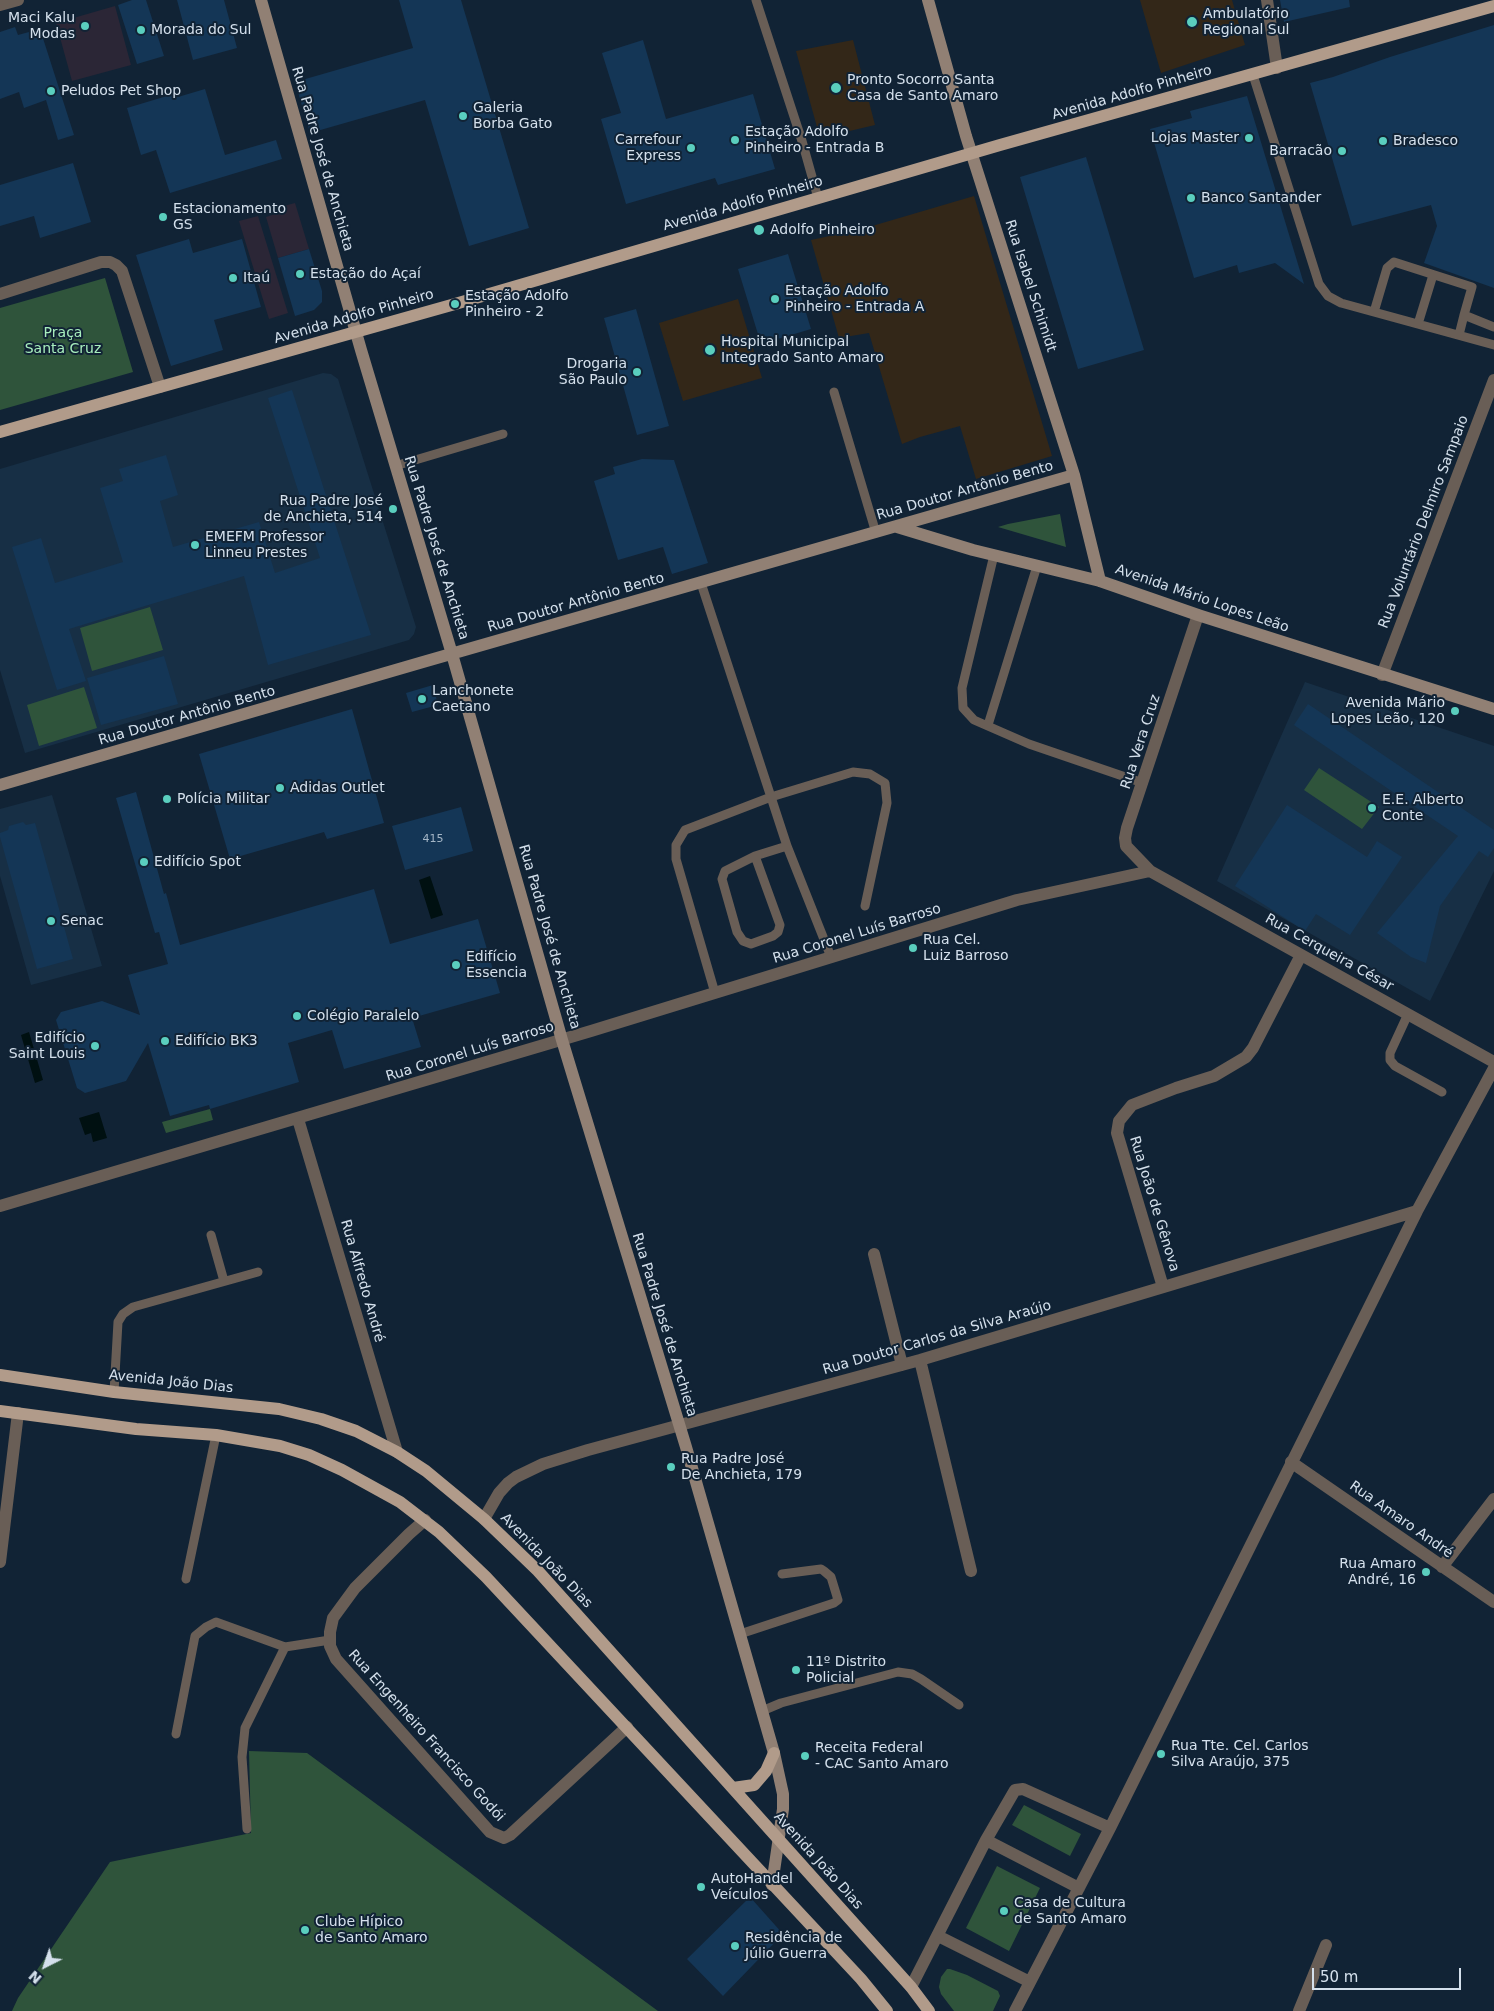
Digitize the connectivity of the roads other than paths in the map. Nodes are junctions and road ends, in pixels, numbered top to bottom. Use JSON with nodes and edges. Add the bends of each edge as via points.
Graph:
{"nodes":[{"id":1,"x":261,"y":0,"type":"edge"},
{"id":2,"x":756,"y":0,"type":"edge"},
{"id":3,"x":928,"y":0,"type":"edge"},
{"id":4,"x":1267,"y":0,"type":"edge"},
{"id":5,"x":1494,"y":6,"type":"edge"},
{"id":6,"x":1276,"y":68,"type":"junction"},
{"id":7,"x":1253,"y":75,"type":"junction"},
{"id":8,"x":972,"y":154,"type":"junction"},
{"id":9,"x":818,"y":198,"type":"junction"},
{"id":10,"x":1434,"y":275,"type":"junction"},
{"id":11,"x":0,"y":294,"type":"edge"},
{"id":12,"x":1374,"y":312,"type":"junction"},
{"id":13,"x":1464,"y":315,"type":"junction"},
{"id":14,"x":1418,"y":324,"type":"junction"},
{"id":15,"x":1494,"y":327,"type":"edge"},
{"id":16,"x":356,"y":332,"type":"junction"},
{"id":17,"x":1459,"y":336,"type":"junction"},
{"id":18,"x":1494,"y":345,"type":"edge"},
{"id":19,"x":1494,"y":380,"type":"edge"},
{"id":20,"x":160,"y":387,"type":"junction"},
{"id":21,"x":834,"y":392,"type":"dead end"},
{"id":22,"x":0,"y":432,"type":"edge"},
{"id":23,"x":503,"y":434,"type":"dead end"},
{"id":24,"x":396,"y":466,"type":"junction"},
{"id":25,"x":1074,"y":476,"type":"junction"},
{"id":26,"x":897,"y":527,"type":"junction"},
{"id":27,"x":876,"y":533,"type":"junction"},
{"id":28,"x":994,"y":555,"type":"junction"},
{"id":29,"x":1037,"y":566,"type":"junction"},
{"id":30,"x":1100,"y":581,"type":"junction"},
{"id":31,"x":701,"y":583,"type":"junction"},
{"id":32,"x":1198,"y":615,"type":"junction"},
{"id":33,"x":452,"y":654,"type":"junction"},
{"id":34,"x":1382,"y":675,"type":"junction"},
{"id":35,"x":1494,"y":709,"type":"edge"},
{"id":36,"x":988,"y":725,"type":"junction"},
{"id":37,"x":1144,"y":783,"type":"junction"},
{"id":38,"x":0,"y":785,"type":"edge"},
{"id":39,"x":771,"y":797,"type":"junction"},
{"id":40,"x":787,"y":846,"type":"junction"},
{"id":41,"x":755,"y":856,"type":"junction"},
{"id":42,"x":1150,"y":871,"type":"junction"},
{"id":43,"x":865,"y":906,"type":"dead end"},
{"id":44,"x":1301,"y":955,"type":"junction"},
{"id":45,"x":830,"y":957,"type":"junction"},
{"id":46,"x":715,"y":993,"type":"junction"},
{"id":47,"x":1408,"y":1014,"type":"junction"},
{"id":48,"x":562,"y":1040,"type":"junction"},
{"id":49,"x":1494,"y":1062,"type":"edge"},
{"id":50,"x":1494,"y":1068,"type":"edge"},
{"id":51,"x":1442,"y":1092,"type":"dead end"},
{"id":52,"x":298,"y":1118,"type":"junction"},
{"id":53,"x":0,"y":1206,"type":"edge"},
{"id":54,"x":1417,"y":1211,"type":"junction"},
{"id":55,"x":212,"y":1235,"type":"dead end"},
{"id":56,"x":874,"y":1254,"type":"dead end"},
{"id":57,"x":258,"y":1272,"type":"dead end"},
{"id":58,"x":224,"y":1281,"type":"junction"},
{"id":59,"x":1163,"y":1287,"type":"junction"},
{"id":60,"x":920,"y":1360,"type":"junction"},
{"id":61,"x":902,"y":1365,"type":"junction"},
{"id":62,"x":0,"y":1375,"type":"edge"},
{"id":63,"x":114,"y":1392,"type":"junction"},
{"id":64,"x":0,"y":1411,"type":"edge"},
{"id":65,"x":18,"y":1413,"type":"junction"},
{"id":66,"x":679,"y":1426,"type":"junction"},
{"id":67,"x":216,"y":1435,"type":"junction"},
{"id":68,"x":396,"y":1452,"type":"junction"},
{"id":69,"x":1291,"y":1462,"type":"junction"},
{"id":70,"x":1494,"y":1499,"type":"edge"},
{"id":71,"x":484,"y":1519,"type":"junction"},
{"id":72,"x":425,"y":1520,"type":"junction"},
{"id":73,"x":0,"y":1562,"type":"edge"},
{"id":74,"x":1442,"y":1567,"type":"junction"},
{"id":75,"x":971,"y":1571,"type":"dead end"},
{"id":76,"x":782,"y":1574,"type":"dead end"},
{"id":77,"x":186,"y":1580,"type":"dead end"},
{"id":78,"x":1494,"y":1602,"type":"edge"},
{"id":79,"x":740,"y":1634,"type":"junction"},
{"id":80,"x":330,"y":1640,"type":"junction"},
{"id":81,"x":285,"y":1647,"type":"junction"},
{"id":82,"x":959,"y":1706,"type":"dead end"},
{"id":83,"x":762,"y":1712,"type":"junction"},
{"id":84,"x":627,"y":1727,"type":"junction"},
{"id":85,"x":176,"y":1734,"type":"dead end"},
{"id":86,"x":774,"y":1753,"type":"junction"},
{"id":87,"x":733,"y":1788,"type":"junction"},
{"id":88,"x":1110,"y":1828,"type":"junction"},
{"id":89,"x":247,"y":1829,"type":"dead end"},
{"id":90,"x":779,"y":1839,"type":"junction"},
{"id":91,"x":986,"y":1840,"type":"junction"},
{"id":92,"x":772,"y":1885,"type":"junction"},
{"id":93,"x":1079,"y":1888,"type":"junction"},
{"id":94,"x":938,"y":1936,"type":"junction"},
{"id":95,"x":1326,"y":1945,"type":"dead end"},
{"id":96,"x":1030,"y":1982,"type":"junction"},
{"id":97,"x":911,"y":1987,"type":"junction"},
{"id":98,"x":883,"y":2009,"type":"edge"},
{"id":99,"x":928,"y":2011,"type":"edge"},
{"id":100,"x":1015,"y":2011,"type":"edge"},
{"id":101,"x":1299,"y":2011,"type":"edge"}],
"edges":[{"from":1,"to":16,"type":"street","name":"Rua Padre José de Anchieta"},
{"from":2,"to":9,"type":"lane"},
{"from":3,"to":8,"type":"street","name":"Rua Isabel Schimidt"},
{"from":4,"to":6,"type":"street"},
{"from":5,"to":6,"type":"main road","name":"Avenida Adolfo Pinheiro"},
{"from":6,"to":7,"type":"main road","name":"Avenida Adolfo Pinheiro"},
{"from":7,"to":8,"type":"main road","name":"Avenida Adolfo Pinheiro"},
{"from":7,"to":12,"type":"lane","via":[[1319,284],[1328,296],[1341,303]]},
{"from":8,"to":9,"type":"main road","name":"Avenida Adolfo Pinheiro"},
{"from":8,"to":25,"type":"street","name":"Rua Isabel Schimidt"},
{"from":9,"to":16,"type":"main road","name":"Avenida Adolfo Pinheiro"},
{"from":10,"to":12,"type":"lane","via":[[1394,262],[1390,264]]},
{"from":10,"to":13,"type":"lane","via":[[1473,289]]},
{"from":10,"to":14,"type":"lane"},
{"from":11,"to":20,"type":"street","via":[[102,262],[116,265],[122,271]]},
{"from":12,"to":14,"type":"lane"},
{"from":13,"to":15,"type":"lane"},
{"from":13,"to":17,"type":"lane"},
{"from":14,"to":17,"type":"lane"},
{"from":16,"to":20,"type":"main road","name":"Avenida Adolfo Pinheiro"},
{"from":16,"to":24,"type":"street","name":"Rua Padre José de Anchieta"},
{"from":17,"to":18,"type":"lane"},
{"from":19,"to":34,"type":"street","name":"Rua Voluntário Delmiro Sampaio"},
{"from":20,"to":22,"type":"main road","name":"Avenida Adolfo Pinheiro"},
{"from":21,"to":27,"type":"lane"},
{"from":23,"to":24,"type":"lane"},
{"from":24,"to":33,"type":"street","name":"Rua Padre José de Anchieta"},
{"from":25,"to":26,"type":"street","name":"Rua Doutor Antônio Bento"},
{"from":25,"to":30,"type":"street","name":"Rua Isabel Schimidt"},
{"from":26,"to":27,"type":"street","name":"Rua Doutor Antônio Bento"},
{"from":26,"to":28,"type":"street","name":"Avenida Mário Lopes Leão"},
{"from":27,"to":31,"type":"street","name":"Rua Doutor Antônio Bento"},
{"from":28,"to":29,"type":"street","name":"Avenida Mário Lopes Leão"},
{"from":28,"to":36,"type":"lane","via":[[962,688],[963,708],[974,720]]},
{"from":29,"to":30,"type":"street","name":"Avenida Mário Lopes Leão"},
{"from":29,"to":36,"type":"lane"},
{"from":30,"to":32,"type":"street","name":"Avenida Mário Lopes Leão"},
{"from":31,"to":33,"type":"street","name":"Rua Doutor Antônio Bento"},
{"from":31,"to":39,"type":"lane"},
{"from":32,"to":34,"type":"street","name":"Avenida Mário Lopes Leão"},
{"from":32,"to":37,"type":"street","name":"Rua Vera Cruz"},
{"from":33,"to":38,"type":"street","name":"Rua Doutor Antônio Bento"},
{"from":33,"to":48,"type":"street","name":"Rua Padre José de Anchieta"},
{"from":34,"to":35,"type":"street","name":"Avenida Mário Lopes Leão"},
{"from":36,"to":37,"type":"lane","via":[[1029,744]]},
{"from":37,"to":42,"type":"street","name":"Rua Vera Cruz","via":[[1125,838],[1126,846]]},
{"from":39,"to":40,"type":"lane"},
{"from":39,"to":43,"type":"lane","via":[[853,772],[870,774],[885,783],[887,803]]},
{"from":39,"to":46,"type":"lane","via":[[685,830],[676,845],[676,859]]},
{"from":40,"to":41,"type":"lane"},
{"from":40,"to":45,"type":"lane"},
{"from":41,"to":41,"type":"lane","via":[[732,866],[722,878],[737,932],[743,941],[751,944],[773,936],[780,925]]},
{"from":42,"to":44,"type":"street","name":"Rua Cerqueira César"},
{"from":42,"to":45,"type":"street","name":"Rua Coronel Luís Barroso","via":[[1017,900]]},
{"from":44,"to":47,"type":"street","name":"Rua Cerqueira César"},
{"from":44,"to":59,"type":"street","name":"Rua João de Gênova","via":[[1246,1057],[1214,1076],[1132,1105],[1119,1121],[1117,1133]]},
{"from":45,"to":46,"type":"street","name":"Rua Coronel Luís Barroso"},
{"from":46,"to":48,"type":"street","name":"Rua Coronel Luís Barroso"},
{"from":47,"to":49,"type":"street","name":"Rua Cerqueira César"},
{"from":47,"to":51,"type":"lane","via":[[1390,1053],[1390,1060]]},
{"from":48,"to":52,"type":"street","name":"Rua Coronel Luís Barroso"},
{"from":48,"to":66,"type":"street","name":"Rua Padre José de Anchieta"},
{"from":50,"to":54,"type":"street"},
{"from":52,"to":53,"type":"street","name":"Rua Coronel Luís Barroso"},
{"from":52,"to":68,"type":"street","name":"Rua Alfredo André"},
{"from":54,"to":59,"type":"street","name":"Rua Doutor Carlos da Silva Araújo"},
{"from":54,"to":69,"type":"street"},
{"from":55,"to":58,"type":"lane"},
{"from":56,"to":61,"type":"street"},
{"from":57,"to":58,"type":"lane"},
{"from":58,"to":63,"type":"lane","via":[[133,1307],[123,1314],[118,1322]]},
{"from":59,"to":60,"type":"street","name":"Rua Doutor Carlos da Silva Araújo"},
{"from":60,"to":61,"type":"street","name":"Rua Doutor Carlos da Silva Araújo"},
{"from":60,"to":75,"type":"street"},
{"from":61,"to":66,"type":"street","name":"Rua Doutor Carlos da Silva Araújo"},
{"from":62,"to":63,"type":"main road","name":"Avenida João Dias"},
{"from":63,"to":68,"type":"main road","name":"Avenida João Dias","via":[[279,1409],[321,1418],[356,1431]]},
{"from":64,"to":65,"type":"main road"},
{"from":65,"to":67,"type":"main road","via":[[136,1429]]},
{"from":65,"to":73,"type":"street"},
{"from":66,"to":71,"type":"street","name":"Rua Doutor Carlos da Silva Araújo","via":[[543,1464],[516,1477],[499,1493]]},
{"from":66,"to":79,"type":"street","name":"Rua Padre José de Anchieta"},
{"from":67,"to":72,"type":"main road","via":[[280,1446],[309,1455],[374,1486]]},
{"from":67,"to":77,"type":"lane"},
{"from":68,"to":71,"type":"main road","name":"Avenida João Dias","via":[[426,1471]]},
{"from":69,"to":74,"type":"street","name":"Rua Amaro André"},
{"from":69,"to":88,"type":"street"},
{"from":70,"to":74,"type":"street"},
{"from":71,"to":87,"type":"main road","name":"Avenida João Dias","via":[[538,1571]]},
{"from":72,"to":80,"type":"street","via":[[355,1588],[333,1618]]},
{"from":72,"to":84,"type":"main road","via":[[486,1577]]},
{"from":74,"to":78,"type":"street","name":"Rua Amaro André"},
{"from":76,"to":79,"type":"lane","via":[[824,1571],[831,1577],[838,1600]]},
{"from":79,"to":83,"type":"street","name":"Rua Padre José de Anchieta"},
{"from":80,"to":81,"type":"lane"},
{"from":80,"to":84,"type":"street","name":"Rua Engenheiro Francisco Godói","via":[[336,1659],[484,1825],[504,1838]]},
{"from":81,"to":85,"type":"lane","via":[[216,1622],[206,1627],[195,1636]]},
{"from":81,"to":89,"type":"lane","via":[[245,1728],[242,1757]]},
{"from":82,"to":83,"type":"lane","via":[[922,1679],[898,1672],[782,1703]]},
{"from":83,"to":86,"type":"street","name":"Rua Padre José de Anchieta"},
{"from":84,"to":92,"type":"main road"},
{"from":86,"to":87,"type":"main road","via":[[766,1771],[754,1785]]},
{"from":86,"to":90,"type":"street","name":"Rua Padre José de Anchieta","via":[[783,1794]]},
{"from":87,"to":90,"type":"main road","name":"Avenida João Dias"},
{"from":88,"to":91,"type":"street","via":[[1018,1789]]},
{"from":88,"to":93,"type":"street"},
{"from":90,"to":92,"type":"street","name":"Rua Padre José de Anchieta"},
{"from":90,"to":97,"type":"main road","name":"Avenida João Dias"},
{"from":91,"to":93,"type":"street"},
{"from":91,"to":94,"type":"street"},
{"from":92,"to":98,"type":"main road","via":[[861,1979]]},
{"from":93,"to":96,"type":"street"},
{"from":94,"to":96,"type":"street"},
{"from":94,"to":97,"type":"street"},
{"from":95,"to":101,"type":"street"},
{"from":96,"to":100,"type":"street"},
{"from":97,"to":99,"type":"main road","name":"Avenida João Dias"}]}
